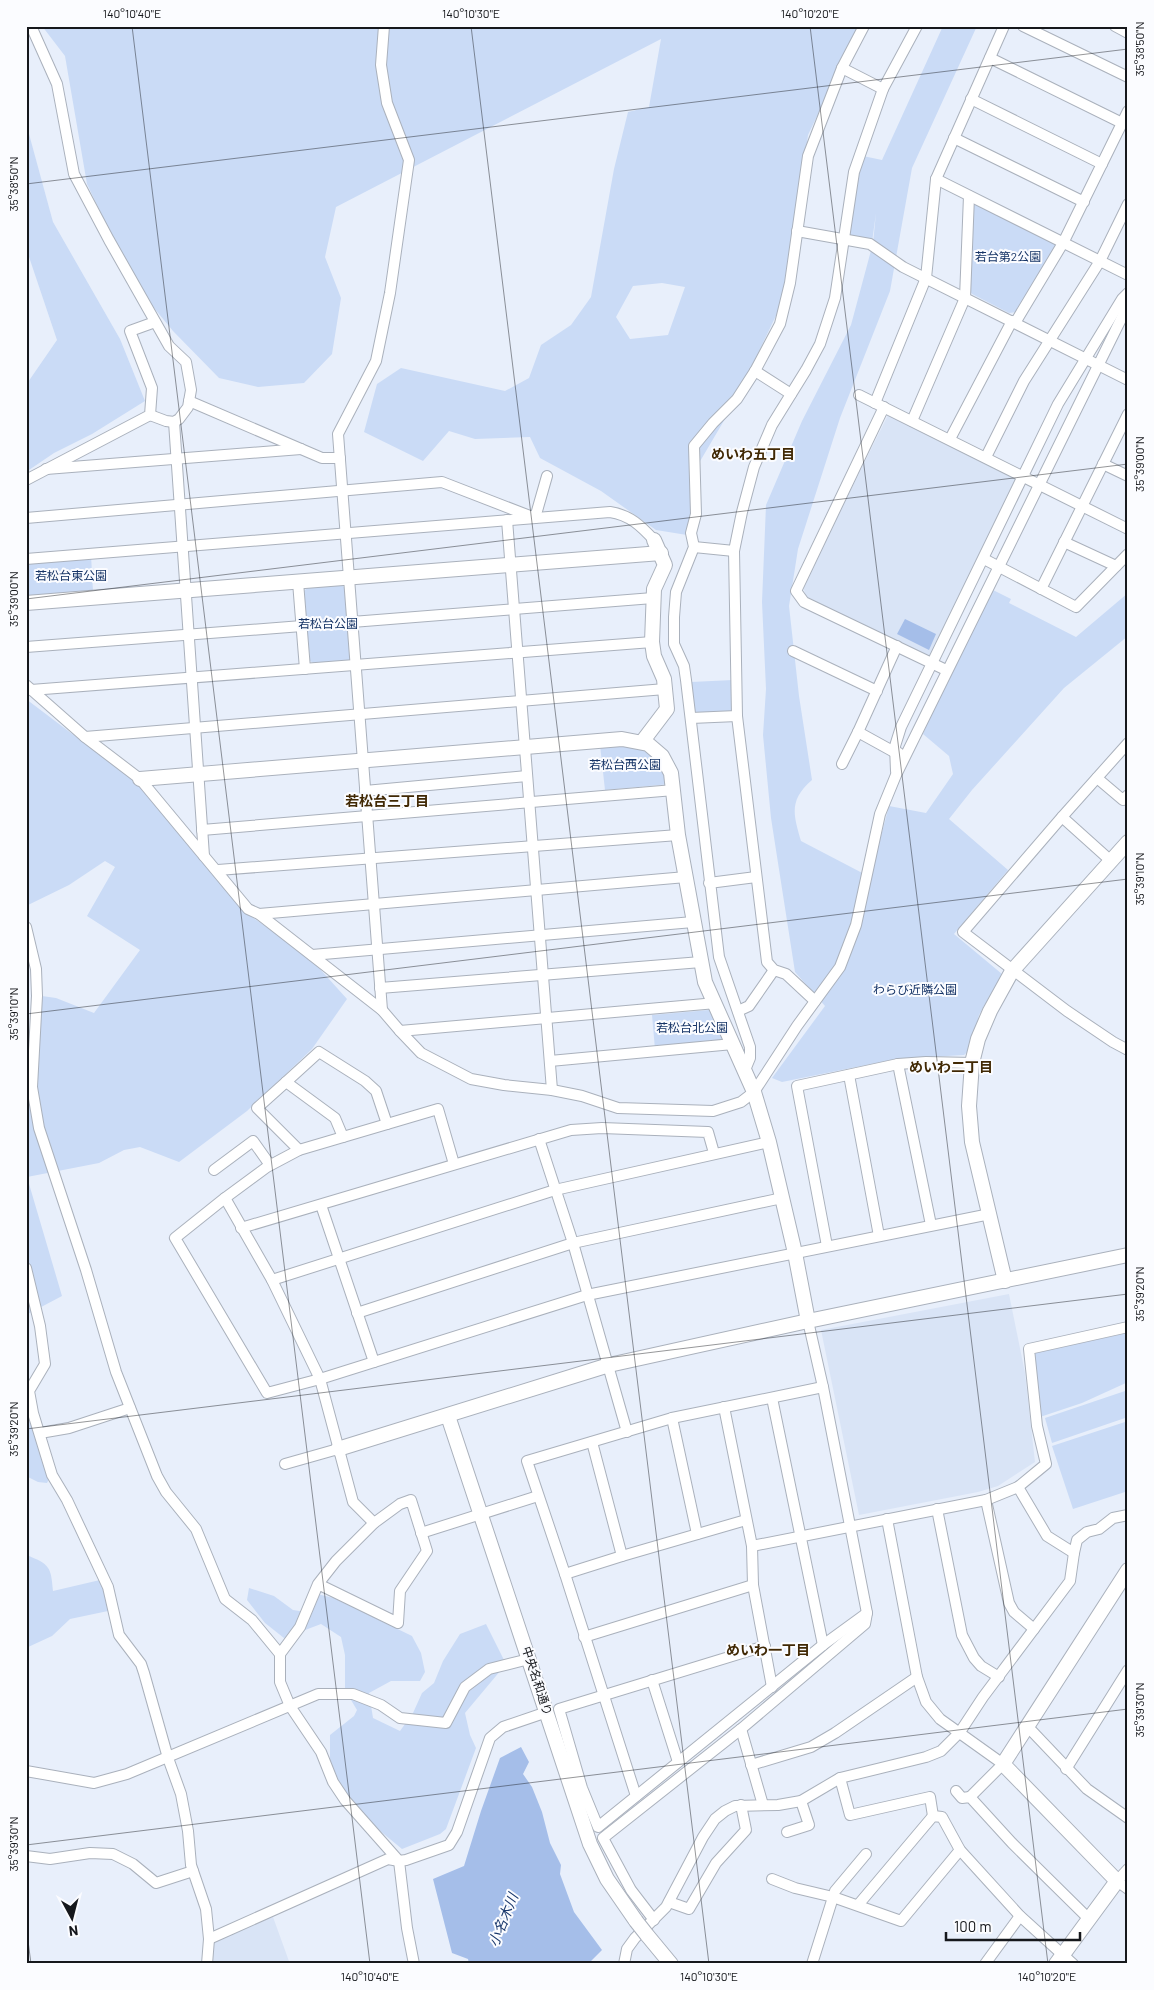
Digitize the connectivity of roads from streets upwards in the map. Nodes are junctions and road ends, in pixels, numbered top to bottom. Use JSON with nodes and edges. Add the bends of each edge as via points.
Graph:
{"nodes":[{"id":1,"x":31,"y":26,"type":"edge"},
{"id":2,"x":384,"y":26,"type":"edge"},
{"id":3,"x":864,"y":26,"type":"edge"},
{"id":4,"x":917,"y":26,"type":"edge"},
{"id":5,"x":1004,"y":26,"type":"edge"},
{"id":6,"x":1023,"y":26,"type":"edge"},
{"id":7,"x":1115,"y":26,"type":"edge"},
{"id":8,"x":1128,"y":33,"type":"edge"},
{"id":9,"x":990,"y":58,"type":"junction"},
{"id":10,"x":842,"y":68,"type":"junction"},
{"id":11,"x":1128,"y":77,"type":"edge"},
{"id":12,"x":883,"y":89,"type":"junction"},
{"id":13,"x":971,"y":99,"type":"junction"},
{"id":14,"x":1128,"y":111,"type":"edge"},
{"id":15,"x":1122,"y":123,"type":"junction"},
{"id":16,"x":954,"y":138,"type":"junction"},
{"id":17,"x":1102,"y":164,"type":"junction"},
{"id":18,"x":936,"y":179,"type":"junction"},
{"id":19,"x":969,"y":196,"type":"junction"},
{"id":20,"x":1084,"y":202,"type":"junction"},
{"id":21,"x":1128,"y":204,"type":"edge"},
{"id":22,"x":796,"y":231,"type":"junction"},
{"id":23,"x":843,"y":238,"type":"junction"},
{"id":24,"x":1064,"y":243,"type":"junction"},
{"id":25,"x":1100,"y":261,"type":"junction"},
{"id":26,"x":1128,"y":275,"type":"edge"},
{"id":27,"x":926,"y":278,"type":"junction"},
{"id":28,"x":1128,"y":293,"type":"edge"},
{"id":29,"x":965,"y":298,"type":"junction"},
{"id":30,"x":1128,"y":306,"type":"edge"},
{"id":31,"x":155,"y":322,"type":"junction"},
{"id":32,"x":1013,"y":322,"type":"junction"},
{"id":33,"x":1050,"y":341,"type":"junction"},
{"id":34,"x":1086,"y":358,"type":"junction"},
{"id":35,"x":1099,"y":365,"type":"junction"},
{"id":36,"x":755,"y":371,"type":"junction"},
{"id":37,"x":1128,"y":380,"type":"edge"},
{"id":38,"x":791,"y":394,"type":"junction"},
{"id":39,"x":859,"y":395,"type":"dead end"},
{"id":40,"x":189,"y":401,"type":"junction"},
{"id":41,"x":880,"y":405,"type":"junction"},
{"id":42,"x":150,"y":415,"type":"junction"},
{"id":43,"x":912,"y":421,"type":"junction"},
{"id":44,"x":1126,"y":421,"type":"edge"},
{"id":45,"x":174,"y":422,"type":"junction"},
{"id":46,"x":950,"y":440,"type":"junction"},
{"id":47,"x":301,"y":449,"type":"junction"},
{"id":48,"x":986,"y":457,"type":"junction"},
{"id":49,"x":340,"y":458,"type":"junction"},
{"id":50,"x":176,"y":460,"type":"junction"},
{"id":51,"x":1103,"y":464,"type":"junction"},
{"id":52,"x":46,"y":469,"type":"junction"},
{"id":53,"x":547,"y":476,"type":"dead end"},
{"id":54,"x":1024,"y":476,"type":"junction"},
{"id":55,"x":1128,"y":476,"type":"edge"},
{"id":56,"x":26,"y":480,"type":"edge"},
{"id":57,"x":1040,"y":484,"type":"junction"},
{"id":58,"x":342,"y":491,"type":"junction"},
{"id":59,"x":180,"y":505,"type":"junction"},
{"id":60,"x":1082,"y":506,"type":"junction"},
{"id":61,"x":26,"y":518,"type":"edge"},
{"id":62,"x":535,"y":518,"type":"junction"},
{"id":63,"x":507,"y":520,"type":"junction"},
{"id":64,"x":1128,"y":529,"type":"edge"},
{"id":65,"x":345,"y":533,"type":"junction"},
{"id":66,"x":654,"y":540,"type":"joint"},
{"id":67,"x":1064,"y":542,"type":"junction"},
{"id":68,"x":182,"y":546,"type":"junction"},
{"id":69,"x":694,"y":547,"type":"junction"},
{"id":70,"x":734,"y":551,"type":"junction"},
{"id":71,"x":661,"y":553,"type":"junction"},
{"id":72,"x":1128,"y":554,"type":"edge"},
{"id":73,"x":26,"y":559,"type":"edge"},
{"id":74,"x":984,"y":559,"type":"junction"},
{"id":75,"x":509,"y":565,"type":"junction"},
{"id":76,"x":998,"y":566,"type":"junction"},
{"id":77,"x":1116,"y":566,"type":"junction"},
{"id":78,"x":348,"y":578,"type":"junction"},
{"id":79,"x":298,"y":582,"type":"junction"},
{"id":80,"x":1041,"y":589,"type":"junction"},
{"id":81,"x":185,"y":591,"type":"junction"},
{"id":82,"x":653,"y":598,"type":"junction"},
{"id":83,"x":26,"y":603,"type":"edge"},
{"id":84,"x":513,"y":609,"type":"junction"},
{"id":85,"x":352,"y":622,"type":"junction"},
{"id":86,"x":302,"y":626,"type":"junction"},
{"id":87,"x":188,"y":635,"type":"junction"},
{"id":88,"x":652,"y":642,"type":"junction"},
{"id":89,"x":897,"y":646,"type":"junction"},
{"id":90,"x":26,"y":647,"type":"edge"},
{"id":91,"x":793,"y":651,"type":"dead end"},
{"id":92,"x":517,"y":653,"type":"junction"},
{"id":93,"x":933,"y":663,"type":"junction"},
{"id":94,"x":356,"y":665,"type":"junction"},
{"id":95,"x":305,"y":669,"type":"junction"},
{"id":96,"x":946,"y":670,"type":"junction"},
{"id":97,"x":192,"y":678,"type":"junction"},
{"id":98,"x":29,"y":688,"type":"edge"},
{"id":99,"x":665,"y":689,"type":"junction"},
{"id":100,"x":877,"y":692,"type":"junction"},
{"id":101,"x":521,"y":701,"type":"junction"},
{"id":102,"x":359,"y":714,"type":"junction"},
{"id":103,"x":737,"y":716,"type":"junction"},
{"id":104,"x":691,"y":718,"type":"junction"},
{"id":105,"x":195,"y":728,"type":"junction"},
{"id":106,"x":858,"y":732,"type":"junction"},
{"id":107,"x":85,"y":737,"type":"junction"},
{"id":108,"x":642,"y":742,"type":"junction"},
{"id":109,"x":1128,"y":743,"type":"edge"},
{"id":110,"x":524,"y":747,"type":"junction"},
{"id":111,"x":907,"y":752,"type":"junction"},
{"id":112,"x":896,"y":753,"type":"junction"},
{"id":113,"x":363,"y":760,"type":"junction"},
{"id":114,"x":842,"y":764,"type":"dead end"},
{"id":115,"x":198,"y":774,"type":"junction"},
{"id":116,"x":896,"y":775,"type":"junction"},
{"id":117,"x":527,"y":776,"type":"junction"},
{"id":118,"x":1097,"y":778,"type":"junction"},
{"id":119,"x":140,"y":779,"type":"junction"},
{"id":120,"x":674,"y":790,"type":"junction"},
{"id":121,"x":365,"y":791,"type":"junction"},
{"id":122,"x":1128,"y":795,"type":"edge"},
{"id":123,"x":529,"y":802,"type":"junction"},
{"id":124,"x":367,"y":816,"type":"junction"},
{"id":125,"x":1062,"y":817,"type":"junction"},
{"id":126,"x":202,"y":830,"type":"junction"},
{"id":127,"x":678,"y":835,"type":"junction"},
{"id":128,"x":1128,"y":842,"type":"edge"},
{"id":129,"x":532,"y":846,"type":"junction"},
{"id":130,"x":204,"y":856,"type":"junction"},
{"id":131,"x":371,"y":858,"type":"junction"},
{"id":132,"x":1111,"y":861,"type":"junction"},
{"id":133,"x":218,"y":870,"type":"junction"},
{"id":134,"x":686,"y":876,"type":"junction"},
{"id":135,"x":756,"y":877,"type":"junction"},
{"id":136,"x":709,"y":883,"type":"junction"},
{"id":137,"x":536,"y":890,"type":"junction"},
{"id":138,"x":374,"y":904,"type":"junction"},
{"id":139,"x":259,"y":914,"type":"junction"},
{"id":140,"x":693,"y":922,"type":"junction"},
{"id":141,"x":26,"y":927,"type":"edge"},
{"id":142,"x":539,"y":936,"type":"junction"},
{"id":143,"x":378,"y":950,"type":"junction"},
{"id":144,"x":312,"y":956,"type":"junction"},
{"id":145,"x":701,"y":962,"type":"junction"},
{"id":146,"x":774,"y":970,"type":"junction"},
{"id":147,"x":1012,"y":971,"type":"junction"},
{"id":148,"x":543,"y":975,"type":"junction"},
{"id":149,"x":380,"y":988,"type":"junction"},
{"id":150,"x":815,"y":1001,"type":"junction"},
{"id":151,"x":716,"y":1003,"type":"junction"},
{"id":152,"x":382,"y":1010,"type":"junction"},
{"id":153,"x":738,"y":1011,"type":"junction"},
{"id":154,"x":546,"y":1018,"type":"junction"},
{"id":155,"x":400,"y":1032,"type":"junction"},
{"id":156,"x":734,"y":1044,"type":"junction"},
{"id":157,"x":1128,"y":1050,"type":"edge"},
{"id":158,"x":550,"y":1061,"type":"junction"},
{"id":159,"x":972,"y":1063,"type":"junction"},
{"id":160,"x":898,"y":1064,"type":"junction"},
{"id":161,"x":745,"y":1070,"type":"junction"},
{"id":162,"x":849,"y":1075,"type":"junction"},
{"id":163,"x":286,"y":1082,"type":"junction"},
{"id":164,"x":552,"y":1090,"type":"junction"},
{"id":165,"x":754,"y":1092,"type":"junction"},
{"id":166,"x":388,"y":1124,"type":"junction"},
{"id":167,"x":343,"y":1137,"type":"junction"},
{"id":168,"x":539,"y":1139,"type":"junction"},
{"id":169,"x":769,"y":1142,"type":"junction"},
{"id":170,"x":299,"y":1150,"type":"junction"},
{"id":171,"x":714,"y":1153,"type":"junction"},
{"id":172,"x":454,"y":1164,"type":"junction"},
{"id":173,"x":270,"y":1165,"type":"junction"},
{"id":174,"x":214,"y":1170,"type":"dead end"},
{"id":175,"x":555,"y":1190,"type":"junction"},
{"id":176,"x":225,"y":1198,"type":"junction"},
{"id":177,"x":782,"y":1198,"type":"junction"},
{"id":178,"x":321,"y":1204,"type":"junction"},
{"id":179,"x":990,"y":1214,"type":"junction"},
{"id":180,"x":931,"y":1225,"type":"junction"},
{"id":181,"x":241,"y":1228,"type":"junction"},
{"id":182,"x":879,"y":1236,"type":"junction"},
{"id":183,"x":572,"y":1243,"type":"junction"},
{"id":184,"x":827,"y":1246,"type":"junction"},
{"id":185,"x":795,"y":1253,"type":"junction"},
{"id":186,"x":1128,"y":1255,"type":"edge"},
{"id":187,"x":340,"y":1260,"type":"junction"},
{"id":188,"x":26,"y":1268,"type":"edge"},
{"id":189,"x":272,"y":1280,"type":"junction"},
{"id":190,"x":1005,"y":1281,"type":"junction"},
{"id":191,"x":587,"y":1296,"type":"junction"},
{"id":192,"x":358,"y":1313,"type":"junction"},
{"id":193,"x":808,"y":1321,"type":"junction"},
{"id":194,"x":1128,"y":1327,"type":"edge"},
{"id":195,"x":374,"y":1362,"type":"junction"},
{"id":196,"x":609,"y":1365,"type":"junction"},
{"id":197,"x":320,"y":1379,"type":"junction"},
{"id":198,"x":823,"y":1387,"type":"junction"},
{"id":199,"x":28,"y":1390,"type":"edge"},
{"id":200,"x":772,"y":1398,"type":"junction"},
{"id":201,"x":724,"y":1407,"type":"junction"},
{"id":202,"x":130,"y":1408,"type":"junction"},
{"id":203,"x":448,"y":1416,"type":"junction"},
{"id":204,"x":672,"y":1418,"type":"junction"},
{"id":205,"x":627,"y":1432,"type":"junction"},
{"id":206,"x":40,"y":1434,"type":"junction"},
{"id":207,"x":592,"y":1442,"type":"junction"},
{"id":208,"x":338,"y":1449,"type":"junction"},
{"id":209,"x":286,"y":1464,"type":"dead end"},
{"id":210,"x":1018,"y":1487,"type":"junction"},
{"id":211,"x":538,"y":1496,"type":"junction"},
{"id":212,"x":986,"y":1500,"type":"junction"},
{"id":213,"x":936,"y":1509,"type":"junction"},
{"id":214,"x":481,"y":1515,"type":"junction"},
{"id":215,"x":1128,"y":1515,"type":"edge"},
{"id":216,"x":887,"y":1519,"type":"junction"},
{"id":217,"x":746,"y":1520,"type":"junction"},
{"id":218,"x":374,"y":1523,"type":"junction"},
{"id":219,"x":850,"y":1525,"type":"junction"},
{"id":220,"x":421,"y":1533,"type":"junction"},
{"id":221,"x":697,"y":1534,"type":"junction"},
{"id":222,"x":801,"y":1536,"type":"junction"},
{"id":223,"x":752,"y":1546,"type":"junction"},
{"id":224,"x":1074,"y":1553,"type":"junction"},
{"id":225,"x":622,"y":1556,"type":"junction"},
{"id":226,"x":1127,"y":1571,"type":"edge"},
{"id":227,"x":565,"y":1574,"type":"junction"},
{"id":228,"x":318,"y":1584,"type":"junction"},
{"id":229,"x":753,"y":1585,"type":"junction"},
{"id":230,"x":867,"y":1613,"type":"junction"},
{"id":231,"x":1034,"y":1629,"type":"junction"},
{"id":232,"x":584,"y":1637,"type":"junction"},
{"id":233,"x":824,"y":1645,"type":"junction"},
{"id":234,"x":764,"y":1646,"type":"junction"},
{"id":235,"x":280,"y":1654,"type":"junction"},
{"id":236,"x":529,"y":1659,"type":"junction"},
{"id":237,"x":1128,"y":1670,"type":"edge"},
{"id":238,"x":918,"y":1677,"type":"junction"},
{"id":239,"x":998,"y":1677,"type":"junction"},
{"id":240,"x":652,"y":1680,"type":"junction"},
{"id":241,"x":772,"y":1687,"type":"junction"},
{"id":242,"x":603,"y":1695,"type":"junction"},
{"id":243,"x":290,"y":1706,"type":"junction"},
{"id":244,"x":547,"y":1712,"type":"junction"},
{"id":245,"x":1028,"y":1727,"type":"junction"},
{"id":246,"x":741,"y":1730,"type":"junction"},
{"id":247,"x":960,"y":1732,"type":"junction"},
{"id":248,"x":168,"y":1758,"type":"junction"},
{"id":249,"x":678,"y":1762,"type":"junction"},
{"id":250,"x":1003,"y":1764,"type":"junction"},
{"id":251,"x":751,"y":1765,"type":"junction"},
{"id":252,"x":1066,"y":1769,"type":"junction"},
{"id":253,"x":26,"y":1771,"type":"edge"},
{"id":254,"x":840,"y":1778,"type":"junction"},
{"id":255,"x":956,"y":1791,"type":"dead end"},
{"id":256,"x":636,"y":1796,"type":"junction"},
{"id":257,"x":970,"y":1797,"type":"junction"},
{"id":258,"x":801,"y":1801,"type":"junction"},
{"id":259,"x":740,"y":1805,"type":"junction"},
{"id":260,"x":763,"y":1805,"type":"junction"},
{"id":261,"x":933,"y":1816,"type":"junction"},
{"id":262,"x":1128,"y":1818,"type":"edge"},
{"id":263,"x":787,"y":1832,"type":"dead end"},
{"id":264,"x":960,"y":1850,"type":"junction"},
{"id":265,"x":866,"y":1854,"type":"dead end"},
{"id":266,"x":26,"y":1856,"type":"edge"},
{"id":267,"x":399,"y":1861,"type":"junction"},
{"id":268,"x":1128,"y":1868,"type":"edge"},
{"id":269,"x":193,"y":1871,"type":"junction"},
{"id":270,"x":772,"y":1879,"type":"dead end"},
{"id":271,"x":1122,"y":1885,"type":"edge"},
{"id":272,"x":833,"y":1897,"type":"junction"},
{"id":273,"x":669,"y":1902,"type":"junction"},
{"id":274,"x":858,"y":1905,"type":"junction"},
{"id":275,"x":1020,"y":1916,"type":"junction"},
{"id":276,"x":654,"y":1920,"type":"junction"},
{"id":277,"x":1089,"y":1920,"type":"junction"},
{"id":278,"x":209,"y":1938,"type":"junction"},
{"id":279,"x":1064,"y":1961,"type":"edge"},
{"id":280,"x":206,"y":1964,"type":"edge"},
{"id":281,"x":414,"y":1964,"type":"edge"},
{"id":282,"x":624,"y":1964,"type":"edge"},
{"id":283,"x":671,"y":1964,"type":"edge"},
{"id":284,"x":812,"y":1964,"type":"edge"},
{"id":285,"x":985,"y":1964,"type":"edge"}],
"edges":[{"from":1,"to":31,"type":"street","via":[[57,84],[74,174]]},
{"from":2,"to":49,"type":"street","via":[[382,65],[387,103],[409,160],[390,293],[376,361],[338,434]]},
{"from":3,"to":10,"type":"street"},
{"from":4,"to":12,"type":"street"},
{"from":5,"to":9,"type":"street"},
{"from":6,"to":11,"type":"street"},
{"from":7,"to":8,"type":"street"},
{"from":9,"to":13,"type":"street"},
{"from":9,"to":15,"type":"street"},
{"from":10,"to":12,"type":"street"},
{"from":10,"to":22,"type":"street","via":[[808,156]]},
{"from":12,"to":23,"type":"street","via":[[854,172]]},
{"from":13,"to":16,"type":"street"},
{"from":13,"to":17,"type":"street"},
{"from":14,"to":15,"type":"street"},
{"from":15,"to":17,"type":"street"},
{"from":16,"to":18,"type":"street"},
{"from":16,"to":20,"type":"street"},
{"from":17,"to":20,"type":"street"},
{"from":18,"to":19,"type":"street"},
{"from":18,"to":27,"type":"street"},
{"from":19,"to":24,"type":"street"},
{"from":19,"to":29,"type":"street"},
{"from":20,"to":24,"type":"street"},
{"from":21,"to":25,"type":"street"},
{"from":22,"to":23,"type":"street"},
{"from":22,"to":36,"type":"street","via":[[790,283],[780,324]]},
{"from":23,"to":27,"type":"street","via":[[870,244],[903,267]]},
{"from":23,"to":38,"type":"street","via":[[835,298],[820,344]]},
{"from":24,"to":25,"type":"street"},
{"from":24,"to":32,"type":"street"},
{"from":25,"to":26,"type":"street"},
{"from":25,"to":33,"type":"street"},
{"from":27,"to":29,"type":"street"},
{"from":27,"to":41,"type":"street"},
{"from":28,"to":34,"type":"street"},
{"from":29,"to":32,"type":"street"},
{"from":29,"to":43,"type":"street"},
{"from":30,"to":35,"type":"street"},
{"from":31,"to":40,"type":"street","via":[[169,346],[186,362],[191,390]]},
{"from":31,"to":42,"type":"street","via":[[130,331],[152,388]]},
{"from":32,"to":33,"type":"street"},
{"from":32,"to":46,"type":"street"},
{"from":33,"to":34,"type":"street"},
{"from":33,"to":48,"type":"street","via":[[1024,381]]},
{"from":34,"to":35,"type":"street"},
{"from":34,"to":54,"type":"street","via":[[1058,404]]},
{"from":35,"to":37,"type":"street"},
{"from":35,"to":57,"type":"street"},
{"from":36,"to":38,"type":"street"},
{"from":36,"to":69,"type":"street","via":[[737,399],[694,446],[696,514],[691,533]]},
{"from":38,"to":70,"type":"street","via":[[772,425],[754,467]]},
{"from":39,"to":41,"type":"street"},
{"from":40,"to":45,"type":"street","via":[[188,407]]},
{"from":40,"to":47,"type":"street"},
{"from":41,"to":43,"type":"street"},
{"from":41,"to":89,"type":"street","via":[[796,591],[804,602]]},
{"from":42,"to":45,"type":"street"},
{"from":42,"to":52,"type":"street"},
{"from":43,"to":46,"type":"street"},
{"from":44,"to":51,"type":"street"},
{"from":45,"to":50,"type":"street"},
{"from":46,"to":48,"type":"street"},
{"from":47,"to":49,"type":"street","via":[[322,458]]},
{"from":47,"to":50,"type":"street"},
{"from":48,"to":54,"type":"street"},
{"from":49,"to":58,"type":"street"},
{"from":50,"to":52,"type":"street"},
{"from":50,"to":59,"type":"street"},
{"from":51,"to":55,"type":"street"},
{"from":51,"to":60,"type":"street"},
{"from":52,"to":56,"type":"street"},
{"from":53,"to":62,"type":"street"},
{"from":54,"to":57,"type":"street"},
{"from":54,"to":74,"type":"street"},
{"from":57,"to":60,"type":"street"},
{"from":57,"to":76,"type":"street"},
{"from":58,"to":59,"type":"street"},
{"from":58,"to":62,"type":"street","via":[[442,482]]},
{"from":58,"to":65,"type":"street"},
{"from":59,"to":61,"type":"street"},
{"from":59,"to":68,"type":"street"},
{"from":60,"to":64,"type":"street"},
{"from":60,"to":67,"type":"street"},
{"from":62,"to":63,"type":"street"},
{"from":62,"to":66,"type":"street","via":[[610,512],[623,514]]},
{"from":63,"to":65,"type":"street"},
{"from":63,"to":75,"type":"street"},
{"from":65,"to":68,"type":"street"},
{"from":65,"to":78,"type":"street"},
{"from":66,"to":71,"type":"street"},
{"from":67,"to":77,"type":"street"},
{"from":67,"to":80,"type":"street"},
{"from":68,"to":73,"type":"street"},
{"from":68,"to":81,"type":"street"},
{"from":69,"to":70,"type":"street"},
{"from":69,"to":104,"type":"street","via":[[676,592],[674,617],[674,644],[684,666]]},
{"from":70,"to":103,"type":"street"},
{"from":71,"to":75,"type":"street"},
{"from":71,"to":82,"type":"street","via":[[665,565]]},
{"from":72,"to":77,"type":"street"},
{"from":74,"to":76,"type":"street"},
{"from":74,"to":93,"type":"street"},
{"from":75,"to":78,"type":"street"},
{"from":75,"to":84,"type":"street"},
{"from":76,"to":80,"type":"street"},
{"from":76,"to":96,"type":"street"},
{"from":77,"to":80,"type":"street","via":[[1076,608]]},
{"from":78,"to":79,"type":"street"},
{"from":78,"to":85,"type":"street"},
{"from":79,"to":81,"type":"street"},
{"from":79,"to":86,"type":"street"},
{"from":81,"to":83,"type":"street"},
{"from":81,"to":87,"type":"street"},
{"from":82,"to":84,"type":"street"},
{"from":82,"to":88,"type":"street"},
{"from":84,"to":85,"type":"street"},
{"from":84,"to":92,"type":"street"},
{"from":85,"to":94,"type":"street"},
{"from":86,"to":87,"type":"street"},
{"from":86,"to":95,"type":"street"},
{"from":87,"to":90,"type":"street"},
{"from":87,"to":97,"type":"street"},
{"from":88,"to":92,"type":"street"},
{"from":88,"to":99,"type":"street"},
{"from":89,"to":93,"type":"street"},
{"from":89,"to":100,"type":"street"},
{"from":91,"to":100,"type":"street"},
{"from":92,"to":94,"type":"street"},
{"from":92,"to":101,"type":"street"},
{"from":93,"to":96,"type":"street"},
{"from":93,"to":112,"type":"street","via":[[901,727]]},
{"from":94,"to":95,"type":"street"},
{"from":94,"to":102,"type":"street"},
{"from":95,"to":97,"type":"street"},
{"from":96,"to":111,"type":"street"},
{"from":97,"to":98,"type":"street"},
{"from":97,"to":105,"type":"street"},
{"from":98,"to":107,"type":"street"},
{"from":99,"to":101,"type":"street"},
{"from":99,"to":108,"type":"street","via":[[667,708]]},
{"from":100,"to":106,"type":"street"},
{"from":101,"to":102,"type":"street"},
{"from":101,"to":110,"type":"street"},
{"from":102,"to":105,"type":"street"},
{"from":102,"to":113,"type":"street"},
{"from":103,"to":104,"type":"street"},
{"from":103,"to":135,"type":"street"},
{"from":104,"to":136,"type":"street"},
{"from":105,"to":107,"type":"street"},
{"from":105,"to":115,"type":"street"},
{"from":106,"to":112,"type":"street"},
{"from":106,"to":114,"type":"street"},
{"from":107,"to":119,"type":"street"},
{"from":108,"to":110,"type":"street","via":[[622,739]]},
{"from":108,"to":120,"type":"street","via":[[668,764]]},
{"from":109,"to":118,"type":"street"},
{"from":110,"to":113,"type":"street"},
{"from":110,"to":117,"type":"street"},
{"from":111,"to":112,"type":"street"},
{"from":111,"to":116,"type":"street"},
{"from":112,"to":116,"type":"street"},
{"from":113,"to":115,"type":"street"},
{"from":113,"to":121,"type":"street"},
{"from":115,"to":119,"type":"street"},
{"from":115,"to":126,"type":"street"},
{"from":116,"to":150,"type":"street","via":[[880,814],[856,925],[840,968]]},
{"from":117,"to":121,"type":"street"},
{"from":117,"to":123,"type":"street"},
{"from":118,"to":122,"type":"street","via":[[1123,800]]},
{"from":118,"to":125,"type":"street"},
{"from":119,"to":130,"type":"street"},
{"from":120,"to":123,"type":"street"},
{"from":120,"to":127,"type":"street"},
{"from":121,"to":124,"type":"street"},
{"from":123,"to":124,"type":"street"},
{"from":123,"to":129,"type":"street"},
{"from":124,"to":126,"type":"street"},
{"from":124,"to":131,"type":"street"},
{"from":125,"to":132,"type":"street"},
{"from":125,"to":147,"type":"street","via":[[963,932]]},
{"from":126,"to":130,"type":"street"},
{"from":127,"to":129,"type":"street"},
{"from":127,"to":134,"type":"street"},
{"from":128,"to":132,"type":"street"},
{"from":129,"to":131,"type":"street"},
{"from":129,"to":137,"type":"street"},
{"from":130,"to":133,"type":"street"},
{"from":131,"to":133,"type":"street"},
{"from":131,"to":138,"type":"street"},
{"from":132,"to":147,"type":"street"},
{"from":133,"to":139,"type":"street","via":[[248,909]]},
{"from":134,"to":137,"type":"street"},
{"from":134,"to":140,"type":"street"},
{"from":135,"to":136,"type":"street"},
{"from":135,"to":146,"type":"street","via":[[767,962]]},
{"from":136,"to":153,"type":"street","via":[[719,957]]},
{"from":137,"to":138,"type":"street"},
{"from":137,"to":142,"type":"street"},
{"from":138,"to":139,"type":"street"},
{"from":138,"to":143,"type":"street"},
{"from":139,"to":144,"type":"street"},
{"from":140,"to":142,"type":"street"},
{"from":140,"to":145,"type":"street"},
{"from":141,"to":202,"type":"street","via":[[36,978],[32,1087],[39,1128]]},
{"from":142,"to":143,"type":"street"},
{"from":142,"to":148,"type":"street"},
{"from":143,"to":144,"type":"street"},
{"from":143,"to":149,"type":"street"},
{"from":144,"to":152,"type":"street"},
{"from":145,"to":148,"type":"street"},
{"from":145,"to":151,"type":"street","via":[[705,982]]},
{"from":146,"to":150,"type":"street","via":[[786,974]]},
{"from":146,"to":153,"type":"street","via":[[749,1006]]},
{"from":147,"to":157,"type":"street"},
{"from":147,"to":159,"type":"street","via":[[990,1011]]},
{"from":148,"to":149,"type":"street"},
{"from":148,"to":154,"type":"street"},
{"from":149,"to":152,"type":"street"},
{"from":150,"to":165,"type":"street"},
{"from":151,"to":154,"type":"street"},
{"from":151,"to":156,"type":"street"},
{"from":152,"to":155,"type":"street"},
{"from":153,"to":161,"type":"street","via":[[750,1047]]},
{"from":154,"to":155,"type":"street"},
{"from":154,"to":158,"type":"street"},
{"from":155,"to":164,"type":"street","via":[[421,1053],[471,1079]]},
{"from":156,"to":158,"type":"street"},
{"from":156,"to":161,"type":"street"},
{"from":158,"to":164,"type":"street"},
{"from":159,"to":160,"type":"street"},
{"from":159,"to":179,"type":"street","via":[[969,1106],[972,1142]]},
{"from":160,"to":162,"type":"street"},
{"from":160,"to":180,"type":"street"},
{"from":161,"to":165,"type":"street"},
{"from":162,"to":182,"type":"street"},
{"from":162,"to":184,"type":"street","via":[[797,1086]]},
{"from":163,"to":166,"type":"street","via":[[319,1052],[365,1081],[376,1092]]},
{"from":163,"to":167,"type":"street","via":[[335,1118]]},
{"from":163,"to":170,"type":"street","via":[[257,1108]]},
{"from":164,"to":165,"type":"street","via":[[618,1108],[704,1111],[741,1102]]},
{"from":165,"to":169,"type":"street"},
{"from":166,"to":167,"type":"street"},
{"from":166,"to":172,"type":"street","via":[[438,1109]]},
{"from":167,"to":170,"type":"street"},
{"from":168,"to":171,"type":"street","via":[[571,1130],[602,1128],[708,1132]]},
{"from":168,"to":172,"type":"street"},
{"from":168,"to":175,"type":"street"},
{"from":169,"to":171,"type":"street"},
{"from":169,"to":177,"type":"street"},
{"from":170,"to":173,"type":"street"},
{"from":171,"to":175,"type":"street"},
{"from":172,"to":178,"type":"street"},
{"from":173,"to":174,"type":"street","via":[[253,1141]]},
{"from":173,"to":176,"type":"street"},
{"from":175,"to":183,"type":"street"},
{"from":175,"to":187,"type":"street"},
{"from":176,"to":181,"type":"street"},
{"from":176,"to":197,"type":"street","via":[[175,1238],[267,1393]]},
{"from":177,"to":183,"type":"street"},
{"from":177,"to":185,"type":"street"},
{"from":178,"to":181,"type":"street"},
{"from":178,"to":187,"type":"street"},
{"from":179,"to":180,"type":"street"},
{"from":179,"to":190,"type":"street"},
{"from":180,"to":182,"type":"street"},
{"from":181,"to":189,"type":"street"},
{"from":182,"to":184,"type":"street"},
{"from":183,"to":191,"type":"street"},
{"from":183,"to":192,"type":"street"},
{"from":184,"to":185,"type":"street"},
{"from":185,"to":191,"type":"street"},
{"from":185,"to":193,"type":"street"},
{"from":186,"to":190,"type":"street"},
{"from":187,"to":189,"type":"street"},
{"from":187,"to":192,"type":"street"},
{"from":188,"to":199,"type":"street","via":[[45,1364]]},
{"from":189,"to":197,"type":"street"},
{"from":190,"to":193,"type":"street"},
{"from":191,"to":195,"type":"street"},
{"from":191,"to":196,"type":"street"},
{"from":192,"to":195,"type":"street"},
{"from":193,"to":196,"type":"street"},
{"from":193,"to":198,"type":"street"},
{"from":194,"to":210,"type":"street","via":[[1029,1349],[1037,1426],[1046,1464]]},
{"from":195,"to":197,"type":"street"},
{"from":196,"to":203,"type":"street"},
{"from":196,"to":205,"type":"street"},
{"from":197,"to":208,"type":"street"},
{"from":198,"to":200,"type":"street"},
{"from":198,"to":219,"type":"street"},
{"from":199,"to":206,"type":"street"},
{"from":200,"to":201,"type":"street"},
{"from":200,"to":222,"type":"street"},
{"from":201,"to":204,"type":"street"},
{"from":201,"to":217,"type":"street"},
{"from":202,"to":206,"type":"street"},
{"from":202,"to":235,"type":"street","via":[[157,1476],[196,1529],[225,1598],[252,1620]]},
{"from":203,"to":208,"type":"street"},
{"from":203,"to":214,"type":"street","name":"中央名和通り"},
{"from":204,"to":205,"type":"street"},
{"from":204,"to":221,"type":"street"},
{"from":205,"to":207,"type":"street"},
{"from":206,"to":248,"type":"street","via":[[52,1474],[108,1588],[120,1635],[141,1664]]},
{"from":207,"to":211,"type":"street","via":[[527,1461]]},
{"from":207,"to":225,"type":"street"},
{"from":208,"to":209,"type":"street"},
{"from":208,"to":218,"type":"street","via":[[353,1502]]},
{"from":210,"to":212,"type":"street"},
{"from":210,"to":224,"type":"street","via":[[1047,1536]]},
{"from":211,"to":214,"type":"street"},
{"from":211,"to":227,"type":"street"},
{"from":212,"to":213,"type":"street"},
{"from":212,"to":231,"type":"street","via":[[1009,1603],[1014,1612]]},
{"from":213,"to":216,"type":"street"},
{"from":213,"to":239,"type":"street","via":[[962,1636],[981,1666]]},
{"from":214,"to":220,"type":"street"},
{"from":214,"to":236,"type":"street","name":"中央名和通り"},
{"from":215,"to":224,"type":"street","via":[[1113,1518],[1099,1529],[1087,1532],[1077,1540]]},
{"from":216,"to":219,"type":"street"},
{"from":216,"to":238,"type":"street"},
{"from":217,"to":221,"type":"street"},
{"from":217,"to":223,"type":"street"},
{"from":218,"to":220,"type":"street","via":[[411,1500]]},
{"from":218,"to":228,"type":"street"},
{"from":219,"to":222,"type":"street"},
{"from":219,"to":230,"type":"street"},
{"from":220,"to":228,"type":"street","via":[[427,1551],[400,1591],[398,1623]]},
{"from":221,"to":225,"type":"street"},
{"from":222,"to":223,"type":"street"},
{"from":222,"to":233,"type":"street"},
{"from":223,"to":229,"type":"street"},
{"from":224,"to":231,"type":"street","via":[[1070,1581]]},
{"from":225,"to":227,"type":"street"},
{"from":226,"to":245,"type":"street"},
{"from":227,"to":232,"type":"street"},
{"from":228,"to":235,"type":"street","via":[[300,1627]]},
{"from":229,"to":232,"type":"street"},
{"from":229,"to":234,"type":"street"},
{"from":230,"to":233,"type":"street"},
{"from":230,"to":246,"type":"street","via":[[865,1624]]},
{"from":231,"to":239,"type":"street"},
{"from":232,"to":242,"type":"street"},
{"from":233,"to":241,"type":"street"},
{"from":234,"to":240,"type":"street"},
{"from":234,"to":241,"type":"street"},
{"from":235,"to":243,"type":"street","via":[[280,1682]]},
{"from":236,"to":243,"type":"street","via":[[489,1669],[465,1687],[446,1722],[400,1718],[381,1705],[353,1694],[318,1694]]},
{"from":236,"to":244,"type":"street","name":"中央名和通り"},
{"from":237,"to":252,"type":"street"},
{"from":238,"to":247,"type":"street","via":[[932,1712]]},
{"from":238,"to":251,"type":"street","via":[[811,1747]]},
{"from":239,"to":247,"type":"street"},
{"from":240,"to":242,"type":"street"},
{"from":240,"to":249,"type":"street"},
{"from":241,"to":249,"type":"street"},
{"from":242,"to":256,"type":"street"},
{"from":242,"to":256,"type":"street","via":[[559,1709],[582,1788],[598,1827]]},
{"from":243,"to":248,"type":"street"},
{"from":243,"to":267,"type":"street","via":[[321,1752],[345,1800]]},
{"from":244,"to":267,"type":"street","via":[[503,1727],[490,1738],[457,1832],[449,1846]]},
{"from":244,"to":283,"type":"street","name":"中央名和通り","bridge":true,"via":[[590,1844],[607,1879]]},
{"from":245,"to":250,"type":"street"},
{"from":245,"to":252,"type":"street"},
{"from":246,"to":251,"type":"street"},
{"from":246,"to":276,"type":"street","via":[[603,1838],[631,1890]]},
{"from":247,"to":250,"type":"street"},
{"from":247,"to":254,"type":"street","via":[[934,1755]]},
{"from":248,"to":253,"type":"street","via":[[94,1783]]},
{"from":248,"to":269,"type":"street","via":[[181,1794]]},
{"from":249,"to":256,"type":"street"},
{"from":250,"to":257,"type":"street"},
{"from":250,"to":271,"type":"street"},
{"from":251,"to":260,"type":"street"},
{"from":252,"to":262,"type":"street","via":[[1086,1789]]},
{"from":254,"to":258,"type":"street"},
{"from":254,"to":261,"type":"street","via":[[850,1815],[930,1797]]},
{"from":255,"to":257,"type":"street","via":[[962,1798]]},
{"from":257,"to":277,"type":"street"},
{"from":258,"to":260,"type":"street"},
{"from":258,"to":263,"type":"street","via":[[809,1825]]},
{"from":259,"to":260,"type":"street"},
{"from":259,"to":273,"type":"street","via":[[715,1819]]},
{"from":259,"to":273,"type":"street","via":[[746,1830],[716,1863],[689,1909]]},
{"from":261,"to":264,"type":"street","via":[[942,1816]]},
{"from":261,"to":274,"type":"street"},
{"from":264,"to":274,"type":"street","via":[[901,1921]]},
{"from":264,"to":275,"type":"street"},
{"from":265,"to":272,"type":"street","via":[[835,1890]]},
{"from":266,"to":269,"type":"street","via":[[50,1859],[90,1853],[113,1854],[133,1864],[156,1883]]},
{"from":267,"to":278,"type":"street","via":[[388,1858]]},
{"from":267,"to":281,"type":"street"},
{"from":268,"to":271,"type":"street"},
{"from":269,"to":278,"type":"street","via":[[206,1908]]},
{"from":270,"to":272,"type":"street"},
{"from":271,"to":277,"type":"street"},
{"from":272,"to":274,"type":"street"},
{"from":272,"to":284,"type":"street"},
{"from":273,"to":276,"type":"street"},
{"from":275,"to":279,"type":"street"},
{"from":275,"to":285,"type":"street"},
{"from":276,"to":282,"type":"street","via":[[627,1949]]},
{"from":277,"to":279,"type":"street"},
{"from":278,"to":280,"type":"street"}]}
